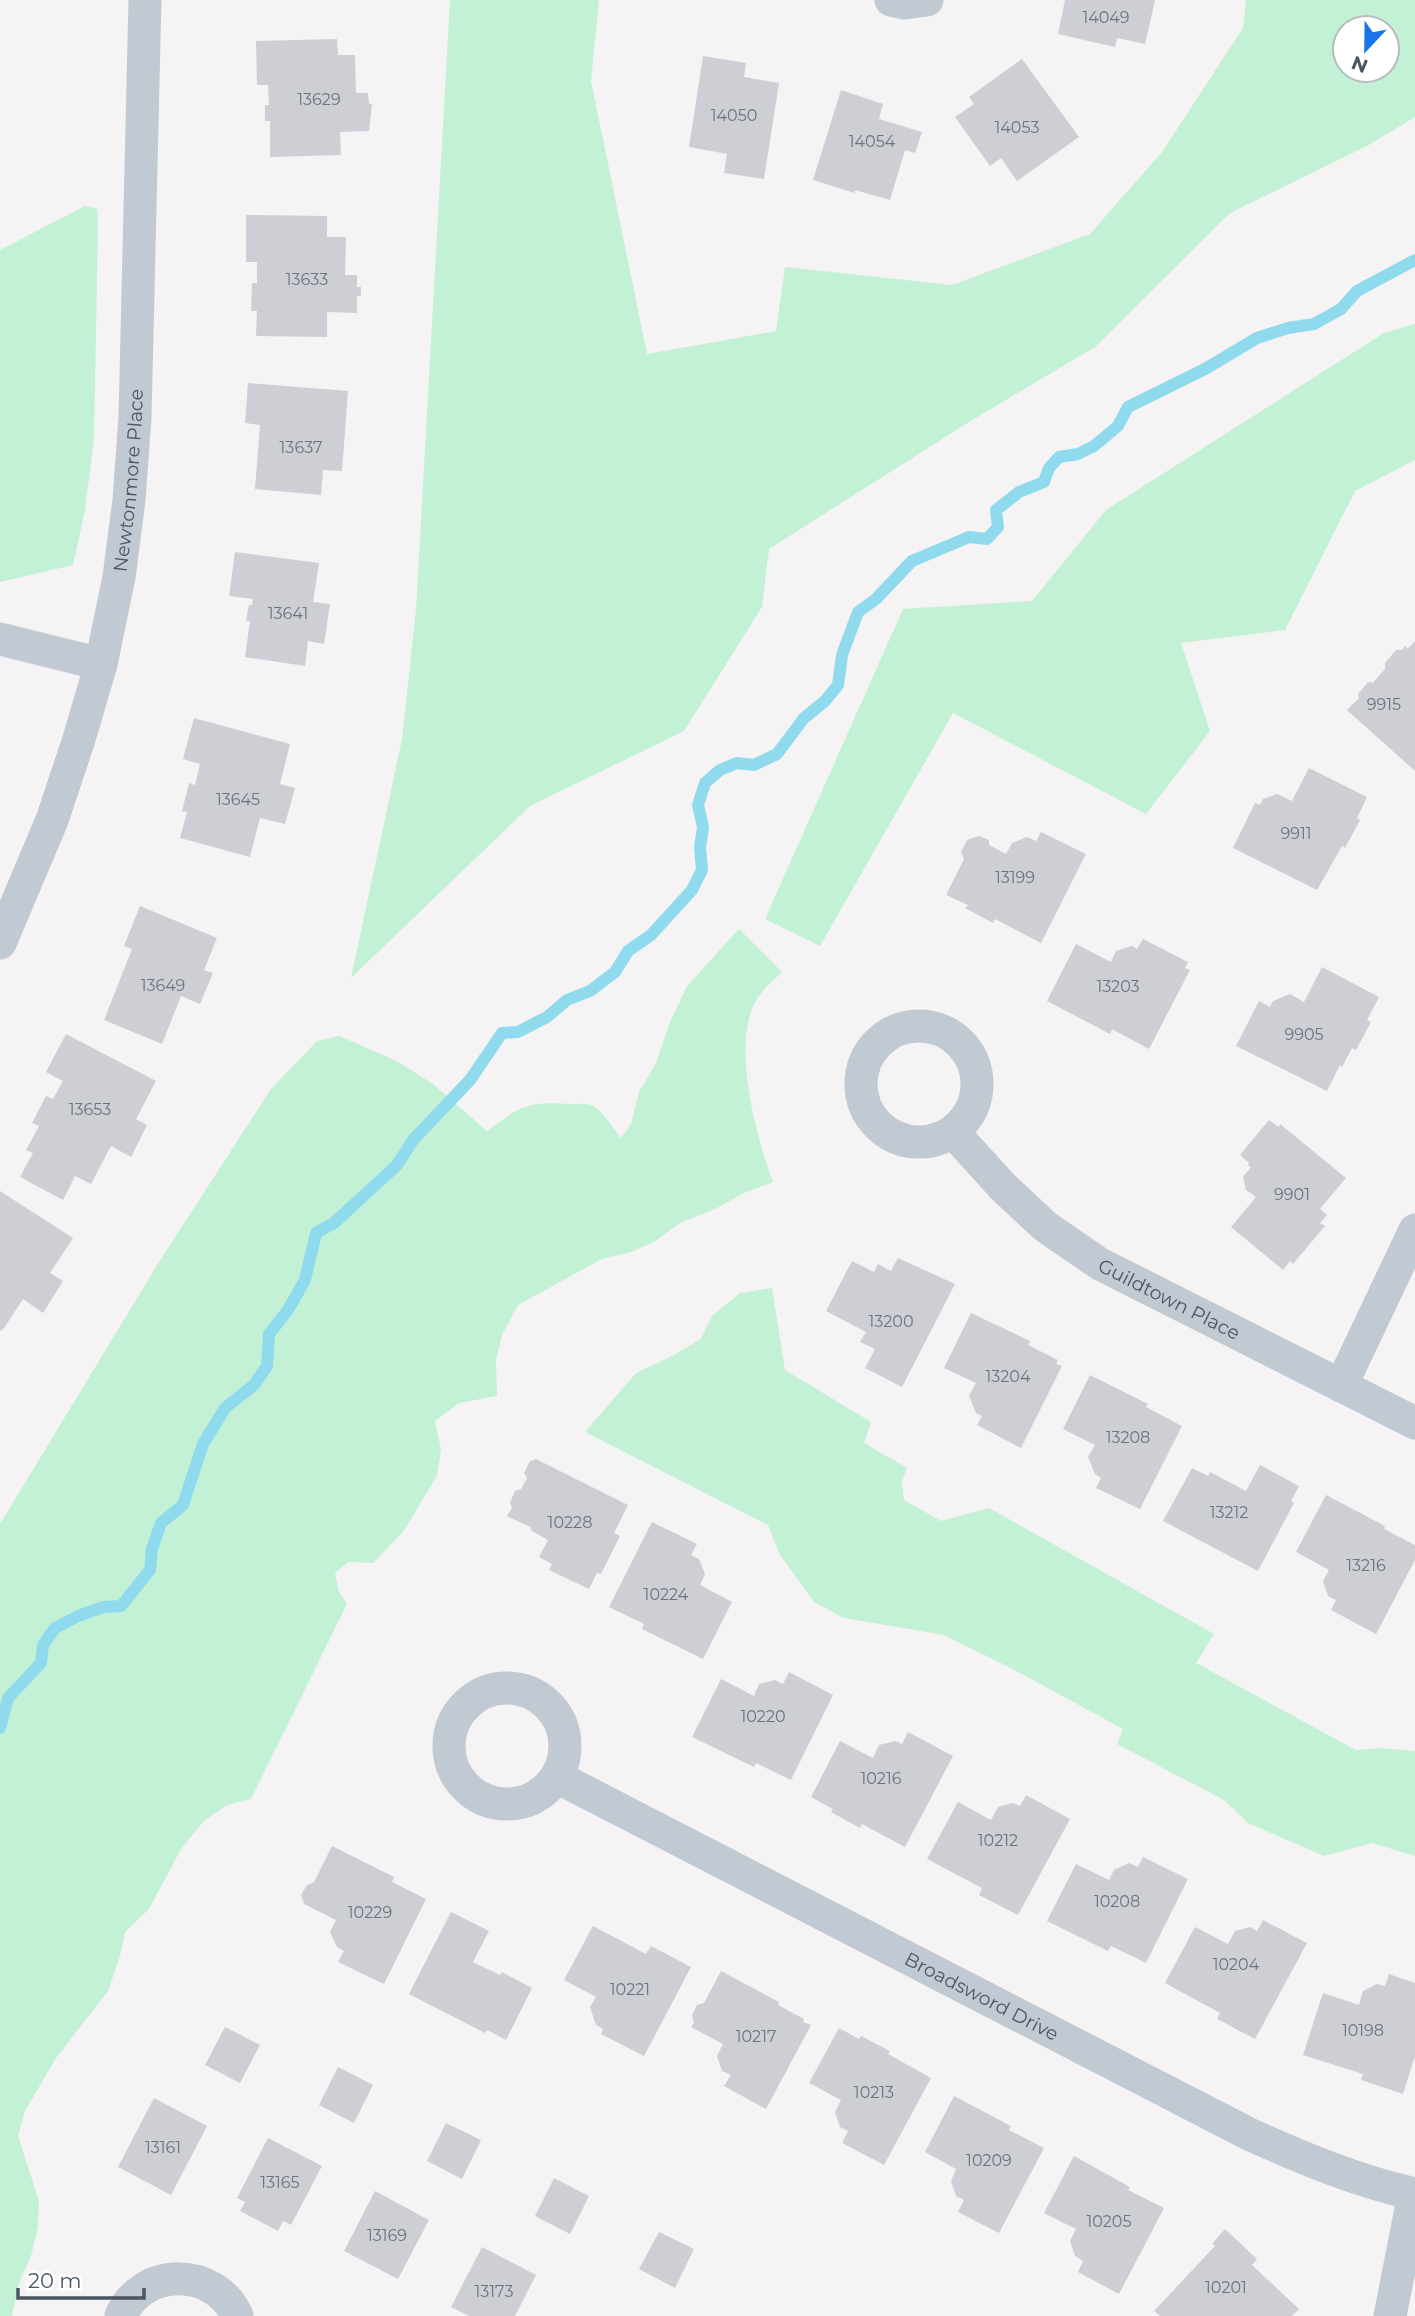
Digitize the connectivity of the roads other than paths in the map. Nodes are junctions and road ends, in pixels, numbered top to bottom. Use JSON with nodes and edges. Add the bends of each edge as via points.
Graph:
{"nodes":[{"id":1,"x":145,"y":0,"type":"edge"},
{"id":2,"x":891,"y":0,"type":"edge"},
{"id":3,"x":927,"y":0,"type":"edge"},
{"id":4,"x":0,"y":639,"type":"edge"},
{"id":5,"x":101,"y":664,"type":"junction"},
{"id":6,"x":0,"y":943,"type":"edge"},
{"id":7,"x":953,"y":1132,"type":"dead end"},
{"id":8,"x":1415,"y":1230,"type":"edge"},
{"id":9,"x":1341,"y":1386,"type":"junction"},
{"id":10,"x":1415,"y":1423,"type":"edge"},
{"id":11,"x":557,"y":1777,"type":"dead end"},
{"id":12,"x":1414,"y":2194,"type":"edge"},
{"id":13,"x":121,"y":2316,"type":"edge"},
{"id":14,"x":237,"y":2316,"type":"edge"},
{"id":15,"x":1390,"y":2316,"type":"edge"}],
"edges":[{"from":1,"to":5,"type":"street","name":"Newtonmore Place","via":[[135,417],[119,577]]},
{"from":2,"to":3,"type":"street"},
{"from":4,"to":5,"type":"street"},
{"from":5,"to":6,"type":"street","name":"Newtonmore Place","via":[[52,820]]},
{"from":7,"to":9,"type":"street","name":"Guildtown Place","via":[[1046,1227],[1100,1264]]},
{"from":8,"to":9,"type":"street"},
{"from":9,"to":10,"type":"street","name":"Guildtown Place"},
{"from":11,"to":12,"type":"street","name":"Broadsword Drive","via":[[1249,2134],[1317,2164]]},
{"from":12,"to":15,"type":"street"},
{"from":13,"to":14,"type":"street","via":[[136,2294],[171,2278],[208,2285],[225,2296]]}]}
